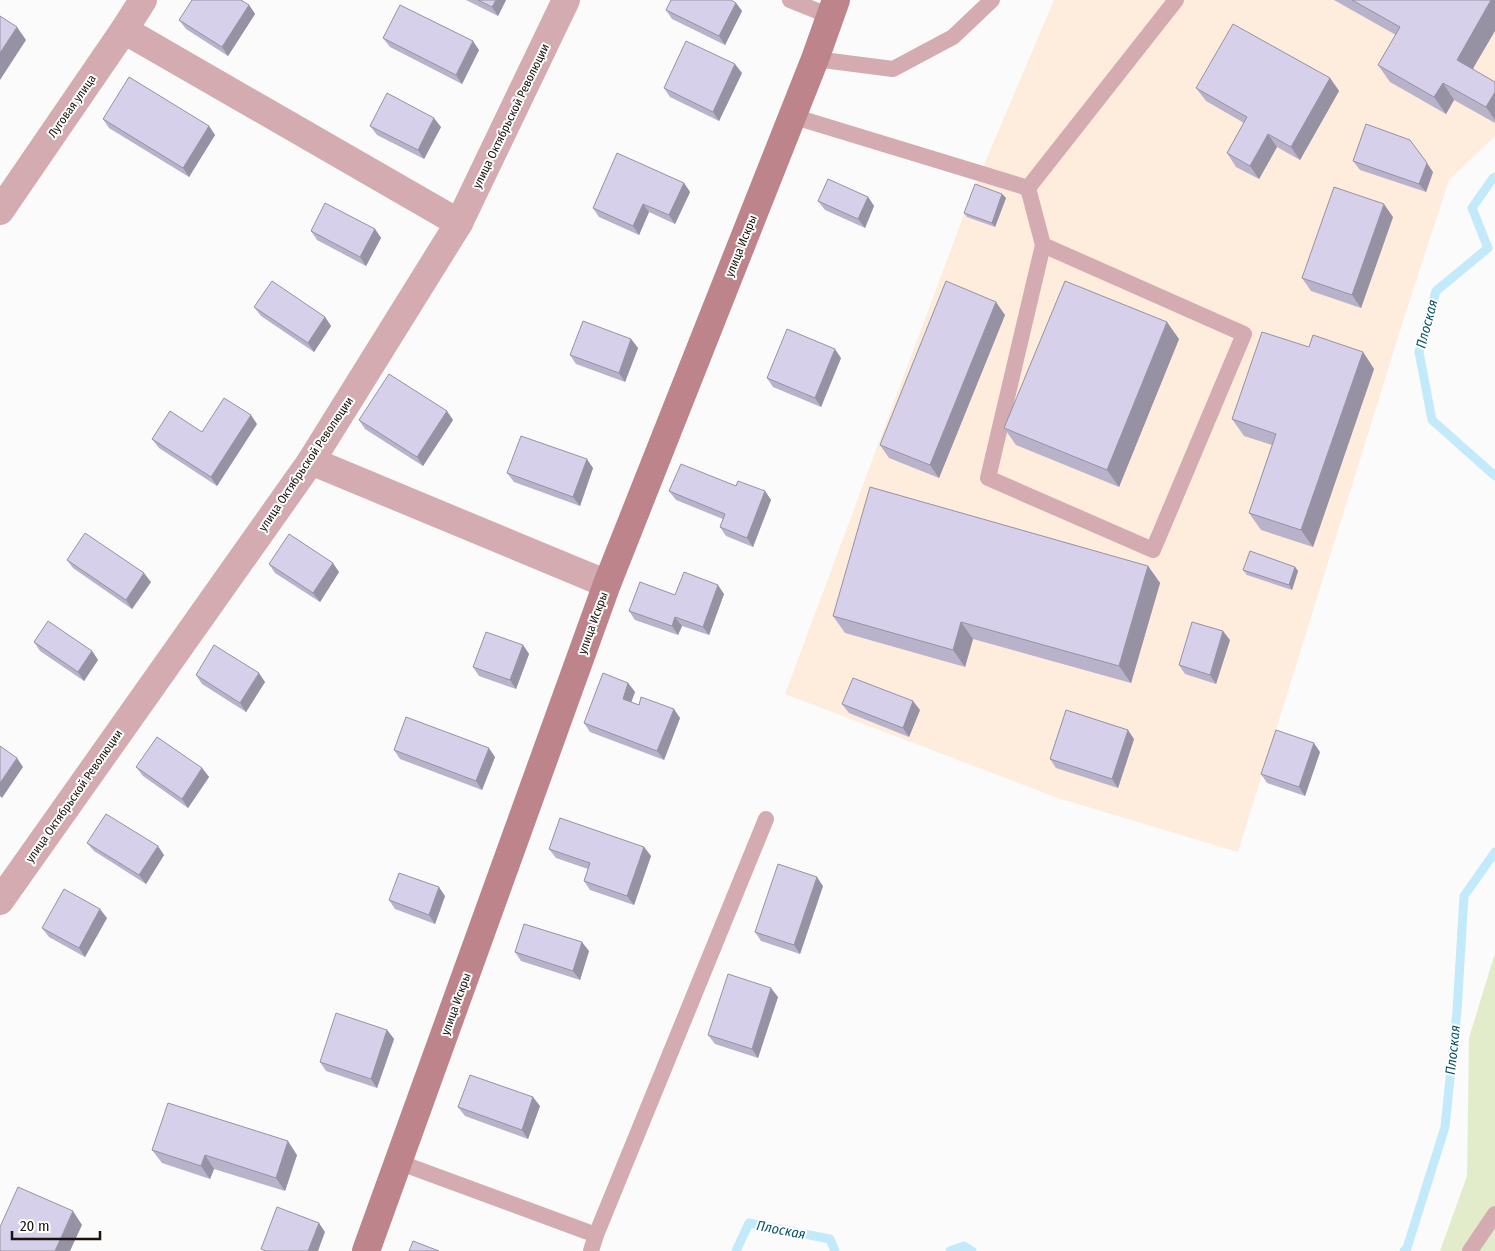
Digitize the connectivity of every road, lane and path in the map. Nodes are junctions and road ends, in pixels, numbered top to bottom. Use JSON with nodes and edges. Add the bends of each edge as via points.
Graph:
{"nodes":[{"id":1,"x":143,"y":0,"type":"edge"},
{"id":2,"x":566,"y":0,"type":"edge"},
{"id":3,"x":790,"y":0,"type":"edge"},
{"id":4,"x":992,"y":0,"type":"edge"},
{"id":5,"x":1176,"y":0,"type":"edge"},
{"id":6,"x":833,"y":8,"type":"edge"},
{"id":7,"x":124,"y":30,"type":"junction"},
{"id":8,"x":815,"y":59,"type":"junction"},
{"id":9,"x":792,"y":116,"type":"junction"},
{"id":10,"x":1028,"y":188,"type":"junction"},
{"id":11,"x":0,"y":211,"type":"edge"},
{"id":12,"x":459,"y":223,"type":"junction"},
{"id":13,"x":1043,"y":245,"type":"junction"},
{"id":14,"x":311,"y":461,"type":"junction"},
{"id":15,"x":608,"y":584,"type":"junction"},
{"id":16,"x":766,"y":820,"type":"dead end"},
{"id":17,"x":0,"y":901,"type":"edge"},
{"id":18,"x":398,"y":1162,"type":"junction"},
{"id":19,"x":1495,"y":1214,"type":"edge"},
{"id":20,"x":596,"y":1235,"type":"junction"},
{"id":21,"x":366,"y":1251,"type":"edge"},
{"id":22,"x":591,"y":1251,"type":"edge"},
{"id":23,"x":1470,"y":1251,"type":"edge"}],
"edges":[{"from":1,"to":7,"type":"street","name":"Луговая улица"},
{"from":2,"to":12,"type":"street","name":"улица Октябрьской Революции"},
{"from":3,"to":6,"type":"lane"},
{"from":4,"to":8,"type":"lane","via":[[953,37],[893,69]]},
{"from":5,"to":10,"type":"lane"},
{"from":6,"to":8,"type":"main road","name":"улица Искры"},
{"from":7,"to":11,"type":"street","name":"Луговая улица"},
{"from":7,"to":12,"type":"street"},
{"from":8,"to":9,"type":"main road","name":"улица Искры"},
{"from":9,"to":10,"type":"lane"},
{"from":9,"to":15,"type":"main road","name":"улица Искры"},
{"from":10,"to":13,"type":"lane"},
{"from":12,"to":14,"type":"street","name":"улица Октябрьской Революции"},
{"from":13,"to":13,"type":"lane","via":[[1244,334],[1154,550],[988,478]]},
{"from":14,"to":15,"type":"street"},
{"from":14,"to":17,"type":"street","name":"улица Октябрьской Революции"},
{"from":15,"to":18,"type":"main road","name":"улица Искры"},
{"from":16,"to":20,"type":"lane"},
{"from":18,"to":20,"type":"lane"},
{"from":18,"to":21,"type":"main road","name":"улица Искры"},
{"from":19,"to":23,"type":"lane"},
{"from":20,"to":22,"type":"lane"}]}
